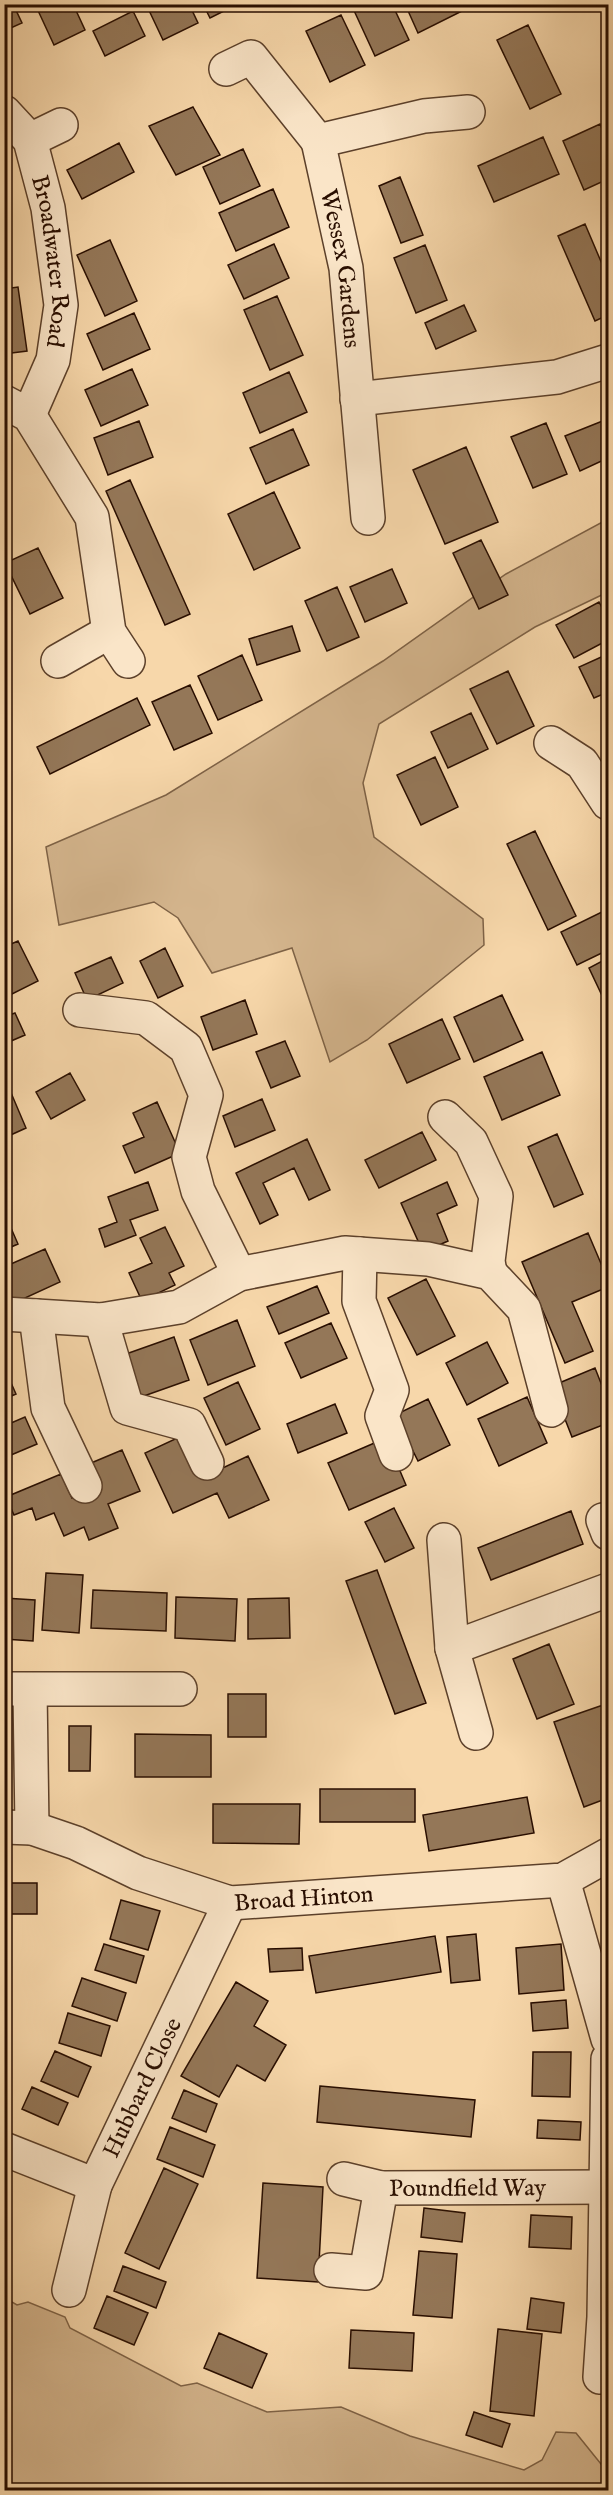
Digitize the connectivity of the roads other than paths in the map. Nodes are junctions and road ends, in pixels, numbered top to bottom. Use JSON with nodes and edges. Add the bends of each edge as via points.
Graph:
{"nodes":[{"id":1,"x":226,"y":69,"type":"dead end"},
{"id":2,"x":4,"y":112,"type":"edge"},
{"id":3,"x":468,"y":112,"type":"dead end"},
{"id":4,"x":62,"y":125,"type":"dead end"},
{"id":5,"x":30,"y":140,"type":"junction"},
{"id":6,"x":318,"y":141,"type":"junction"},
{"id":7,"x":609,"y":361,"type":"edge"},
{"id":8,"x":357,"y":399,"type":"junction"},
{"id":9,"x":17,"y":408,"type":"edge"},
{"id":10,"x":368,"y":518,"type":"dead end"},
{"id":11,"x":109,"y":632,"type":"junction"},
{"id":12,"x":58,"y":661,"type":"dead end"},
{"id":13,"x":128,"y":661,"type":"dead end"},
{"id":14,"x":551,"y":743,"type":"dead end"},
{"id":15,"x":609,"y":803,"type":"edge"},
{"id":16,"x":80,"y":1010,"type":"dead end"},
{"id":17,"x":445,"y":1117,"type":"dead end"},
{"id":18,"x":360,"y":1254,"type":"junction"},
{"id":19,"x":490,"y":1273,"type":"junction"},
{"id":20,"x":239,"y":1274,"type":"junction"},
{"id":21,"x":4,"y":1314,"type":"edge"},
{"id":22,"x":36,"y":1316,"type":"junction"},
{"id":23,"x":101,"y":1320,"type":"junction"},
{"id":24,"x":551,"y":1410,"type":"dead end"},
{"id":25,"x":396,"y":1454,"type":"dead end"},
{"id":26,"x":207,"y":1463,"type":"dead end"},
{"id":27,"x":85,"y":1485,"type":"dead end"},
{"id":28,"x":444,"y":1540,"type":"dead end"},
{"id":29,"x":609,"y":1590,"type":"edge"},
{"id":30,"x":452,"y":1648,"type":"junction"},
{"id":31,"x":180,"y":1689,"type":"dead end"},
{"id":32,"x":17,"y":1690,"type":"edge"},
{"id":33,"x":476,"y":1733,"type":"dead end"},
{"id":34,"x":18,"y":1827,"type":"edge"},
{"id":35,"x":609,"y":1855,"type":"edge"},
{"id":36,"x":563,"y":1880,"type":"junction"},
{"id":37,"x":230,"y":1904,"type":"junction"},
{"id":38,"x":609,"y":2039,"type":"edge"},
{"id":39,"x":609,"y":2059,"type":"edge"},
{"id":40,"x":4,"y":2150,"type":"edge"},
{"id":41,"x":344,"y":2179,"type":"dead end"},
{"id":42,"x":95,"y":2185,"type":"junction"},
{"id":43,"x":605,"y":2187,"type":"junction"},
{"id":44,"x":381,"y":2188,"type":"junction"},
{"id":45,"x":332,"y":2270,"type":"dead end"},
{"id":46,"x":69,"y":2290,"type":"dead end"},
{"id":47,"x":606,"y":2317,"type":"edge"},
{"id":48,"x":600,"y":2377,"type":"dead end"}],
"edges":[{"from":1,"to":6,"type":"street","name":"Wessex Gardens","via":[[251,57]]},
{"from":2,"to":5,"type":"street","name":"Broadwater Road"},
{"from":3,"to":6,"type":"street","via":[[422,104]]},
{"from":4,"to":5,"type":"street","name":"Broadwater Road"},
{"from":5,"to":9,"type":"street","name":"Broadwater Road","via":[[48,208],[61,305],[53,360]]},
{"from":6,"to":8,"type":"street","name":"Wessex Gardens","via":[[346,268]]},
{"from":7,"to":8,"type":"street","via":[[557,377]]},
{"from":8,"to":10,"type":"street","name":"Wessex Gardens"},
{"from":9,"to":11,"type":"street","name":"Broadwater Road","via":[[92,517]]},
{"from":11,"to":12,"type":"street"},
{"from":11,"to":13,"type":"street","name":"Broadwater Road"},
{"from":14,"to":15,"type":"street","via":[[582,763]]},
{"from":16,"to":20,"type":"street","via":[[146,1018],[186,1048],[206,1095],[189,1157],[198,1191]]},
{"from":17,"to":19,"type":"street","via":[[471,1142],[496,1196]]},
{"from":18,"to":19,"type":"street","via":[[428,1259]]},
{"from":18,"to":20,"type":"street","via":[[345,1253]]},
{"from":18,"to":25,"type":"street","via":[[359,1301],[392,1390],[382,1416]]},
{"from":19,"to":24,"type":"street","via":[[524,1309]]},
{"from":20,"to":23,"type":"street","via":[[178,1307]]},
{"from":21,"to":22,"type":"street"},
{"from":22,"to":23,"type":"street"},
{"from":22,"to":27,"type":"street","via":[[48,1408]]},
{"from":23,"to":26,"type":"street","via":[[127,1408],[189,1425]]},
{"from":28,"to":30,"type":"street"},
{"from":29,"to":30,"type":"street"},
{"from":30,"to":33,"type":"street"},
{"from":31,"to":32,"type":"street"},
{"from":32,"to":34,"type":"street"},
{"from":34,"to":37,"type":"street","name":"Broad Hinton","via":[[76,1843],[138,1873]]},
{"from":35,"to":36,"type":"street","name":"Broad Hinton"},
{"from":36,"to":37,"type":"street","name":"Broad Hinton"},
{"from":36,"to":38,"type":"street"},
{"from":37,"to":42,"type":"street","name":"Hubbard Close"},
{"from":39,"to":43,"type":"street"},
{"from":40,"to":42,"type":"street","name":"Hubbard Close"},
{"from":41,"to":44,"type":"street"},
{"from":42,"to":46,"type":"street"},
{"from":43,"to":44,"type":"street","name":"Poundfield Way"},
{"from":43,"to":47,"type":"street"},
{"from":44,"to":45,"type":"street","name":"Poundfield Way","via":[[366,2273]]},
{"from":47,"to":48,"type":"street"}]}
